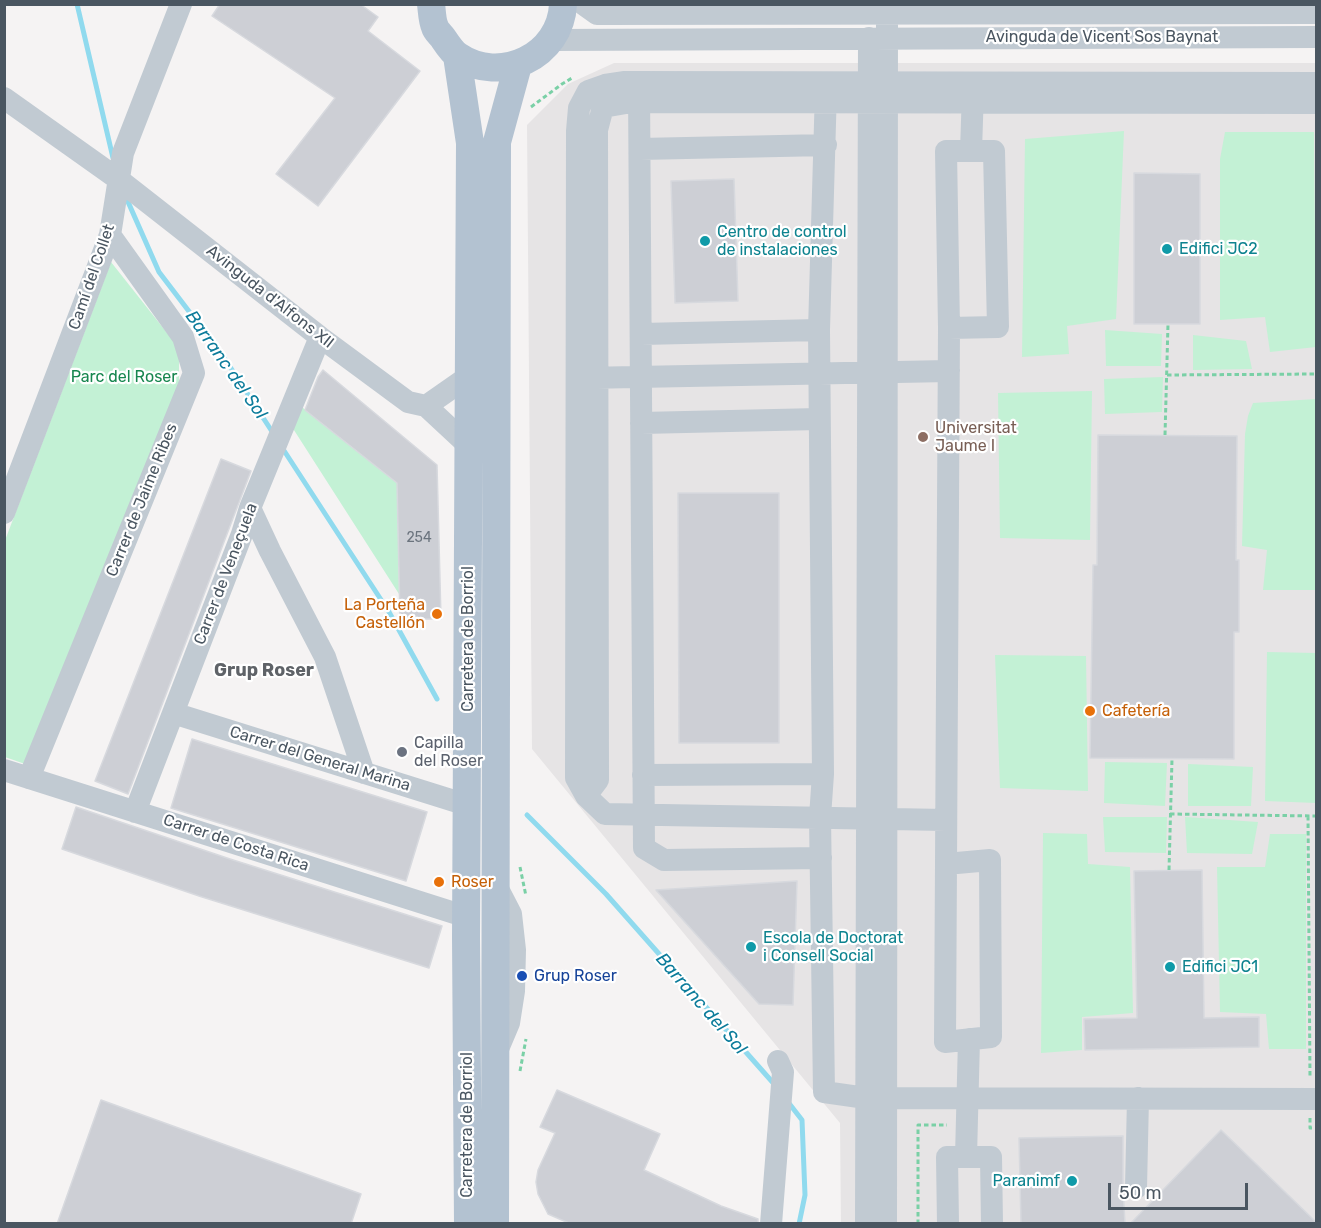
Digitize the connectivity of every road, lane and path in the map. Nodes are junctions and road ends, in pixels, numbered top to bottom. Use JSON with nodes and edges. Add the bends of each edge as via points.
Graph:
{"nodes":[{"id":1,"x":181,"y":4,"type":"edge"},
{"id":2,"x":431,"y":4,"type":"edge"},
{"id":3,"x":563,"y":4,"type":"edge"},
{"id":4,"x":583,"y":4,"type":"edge"},
{"id":5,"x":876,"y":9,"type":"edge"},
{"id":6,"x":1317,"y":13,"type":"edge"},
{"id":7,"x":1317,"y":37,"type":"edge"},
{"id":8,"x":878,"y":38,"type":"junction"},
{"id":9,"x":552,"y":40,"type":"junction"},
{"id":10,"x":457,"y":56,"type":"junction"},
{"id":11,"x":518,"y":65,"type":"junction"},
{"id":12,"x":582,"y":74,"type":"dead end"},
{"id":13,"x":1317,"y":83,"type":"edge"},
{"id":14,"x":640,"y":92,"type":"junction"},
{"id":15,"x":826,"y":92,"type":"junction"},
{"id":16,"x":878,"y":92,"type":"junction"},
{"id":17,"x":973,"y":92,"type":"junction"},
{"id":18,"x":4,"y":98,"type":"edge"},
{"id":19,"x":1317,"y":103,"type":"edge"},
{"id":20,"x":527,"y":111,"type":"dead end"},
{"id":21,"x":826,"y":145,"type":"junction"},
{"id":22,"x":640,"y":149,"type":"junction"},
{"id":23,"x":970,"y":151,"type":"junction"},
{"id":24,"x":118,"y":179,"type":"junction"},
{"id":25,"x":110,"y":235,"type":"junction"},
{"id":26,"x":1168,"y":324,"type":"dead end"},
{"id":27,"x":949,"y":328,"type":"junction"},
{"id":28,"x":819,"y":330,"type":"junction"},
{"id":29,"x":641,"y":334,"type":"junction"},
{"id":30,"x":320,"y":337,"type":"junction"},
{"id":31,"x":949,"y":371,"type":"junction"},
{"id":32,"x":877,"y":372,"type":"junction"},
{"id":33,"x":820,"y":374,"type":"junction"},
{"id":34,"x":1317,"y":374,"type":"edge"},
{"id":35,"x":1167,"y":375,"type":"junction"},
{"id":36,"x":469,"y":376,"type":"junction"},
{"id":37,"x":587,"y":378,"type":"junction"},
{"id":38,"x":641,"y":378,"type":"junction"},
{"id":39,"x":426,"y":406,"type":"junction"},
{"id":40,"x":819,"y":419,"type":"junction"},
{"id":41,"x":641,"y":423,"type":"junction"},
{"id":42,"x":1165,"y":435,"type":"dead end"},
{"id":43,"x":468,"y":446,"type":"junction"},
{"id":44,"x":250,"y":508,"type":"junction"},
{"id":45,"x":4,"y":513,"type":"edge"},
{"id":46,"x":242,"y":534,"type":"junction"},
{"id":47,"x":270,"y":551,"type":"junction"},
{"id":48,"x":173,"y":713,"type":"junction"},
{"id":49,"x":1172,"y":759,"type":"dead end"},
{"id":50,"x":4,"y":770,"type":"edge"},
{"id":51,"x":364,"y":773,"type":"junction"},
{"id":52,"x":823,"y":774,"type":"junction"},
{"id":53,"x":643,"y":775,"type":"junction"},
{"id":54,"x":29,"y":778,"type":"junction"},
{"id":55,"x":467,"y":805,"type":"junction"},
{"id":56,"x":135,"y":812,"type":"junction"},
{"id":57,"x":644,"y":814,"type":"junction"},
{"id":58,"x":1170,"y":814,"type":"junction"},
{"id":59,"x":1308,"y":816,"type":"junction"},
{"id":60,"x":1317,"y":816,"type":"edge"},
{"id":61,"x":820,"y":817,"type":"junction"},
{"id":62,"x":876,"y":818,"type":"junction"},
{"id":63,"x":946,"y":820,"type":"junction"},
{"id":64,"x":821,"y":858,"type":"junction"},
{"id":65,"x":946,"y":864,"type":"junction"},
{"id":66,"x":520,"y":866,"type":"dead end"},
{"id":67,"x":1169,"y":870,"type":"dead end"},
{"id":68,"x":527,"y":899,"type":"dead end"},
{"id":69,"x":467,"y":916,"type":"junction"},
{"id":70,"x":526,"y":1038,"type":"dead end"},
{"id":71,"x":969,"y":1039,"type":"junction"},
{"id":72,"x":778,"y":1061,"type":"dead end"},
{"id":73,"x":520,"y":1072,"type":"dead end"},
{"id":74,"x":1138,"y":1098,"type":"junction"},
{"id":75,"x":876,"y":1099,"type":"junction"},
{"id":76,"x":1313,"y":1099,"type":"edge"},
{"id":77,"x":966,"y":1100,"type":"junction"},
{"id":78,"x":1317,"y":1128,"type":"edge"},
{"id":79,"x":966,"y":1157,"type":"junction"},
{"id":80,"x":1136,"y":1188,"type":"dead end"},
{"id":81,"x":468,"y":1224,"type":"edge"},
{"id":82,"x":495,"y":1224,"type":"edge"},
{"id":83,"x":771,"y":1224,"type":"edge"},
{"id":84,"x":866,"y":1224,"type":"edge"},
{"id":85,"x":886,"y":1224,"type":"edge"},
{"id":86,"x":948,"y":1224,"type":"edge"},
{"id":87,"x":992,"y":1224,"type":"edge"}],
"edges":[{"from":1,"to":24,"type":"street","name":"Camí del Collet","via":[[123,153]]},
{"from":2,"to":10,"type":"main road","via":[[434,27]]},
{"from":3,"to":9,"type":"main road","via":[[563,17]]},
{"from":4,"to":5,"type":"street","name":"Avinguda de Vicent Sos Baynat","via":[[597,14]]},
{"from":5,"to":6,"type":"street","name":"Avinguda de Vicent Sos Baynat"},
{"from":5,"to":8,"type":"street"},
{"from":7,"to":8,"type":"street","name":"Avinguda de Vicent Sos Baynat"},
{"from":8,"to":9,"type":"street","name":"Avinguda de Vicent Sos Baynat"},
{"from":8,"to":16,"type":"street"},
{"from":9,"to":11,"type":"main road","via":[[537,56]]},
{"from":10,"to":11,"type":"main road","via":[[486,68]]},
{"from":10,"to":36,"type":"main road","name":"Carretera de Borriol","via":[[470,142]]},
{"from":11,"to":82,"type":"main road","name":"Carretera de Borriol","via":[[497,142]]},
{"from":12,"to":20,"type":"path"},
{"from":13,"to":17,"type":"street"},
{"from":14,"to":15,"type":"street"},
{"from":14,"to":22,"type":"street"},
{"from":14,"to":37,"type":"street","via":[[605,85],[588,91],[579,108]]},
{"from":15,"to":16,"type":"street"},
{"from":15,"to":21,"type":"street"},
{"from":16,"to":17,"type":"street"},
{"from":16,"to":32,"type":"street"},
{"from":17,"to":19,"type":"street"},
{"from":17,"to":23,"type":"street"},
{"from":18,"to":24,"type":"street","name":"Avinguda d'Alfons XII"},
{"from":21,"to":22,"type":"street"},
{"from":21,"to":28,"type":"street"},
{"from":22,"to":29,"type":"street"},
{"from":23,"to":27,"type":"street","via":[[946,151]]},
{"from":23,"to":27,"type":"street","via":[[994,151],[998,327]]},
{"from":24,"to":25,"type":"street","name":"Camí del Collet"},
{"from":24,"to":30,"type":"street","name":"Avinguda d'Alfons XII"},
{"from":25,"to":45,"type":"street","name":"Camí del Collet"},
{"from":25,"to":54,"type":"street","name":"Carrer de Jaime Ribes","via":[[183,337],[194,373]]},
{"from":26,"to":35,"type":"path"},
{"from":27,"to":31,"type":"street"},
{"from":28,"to":29,"type":"street"},
{"from":28,"to":33,"type":"street"},
{"from":29,"to":38,"type":"street"},
{"from":30,"to":39,"type":"street","name":"Avinguda d'Alfons XII","via":[[408,402]]},
{"from":30,"to":44,"type":"street","name":"Carrer de Veneçuela"},
{"from":31,"to":32,"type":"street"},
{"from":31,"to":63,"type":"street"},
{"from":32,"to":33,"type":"street"},
{"from":32,"to":62,"type":"street"},
{"from":33,"to":38,"type":"street"},
{"from":33,"to":40,"type":"street"},
{"from":34,"to":35,"type":"path"},
{"from":35,"to":42,"type":"path"},
{"from":36,"to":39,"type":"street"},
{"from":36,"to":43,"type":"main road","name":"Carretera de Borriol"},
{"from":37,"to":38,"type":"street"},
{"from":37,"to":57,"type":"street","via":[[576,778],[586,796],[605,814]]},
{"from":38,"to":41,"type":"street"},
{"from":39,"to":43,"type":"street","name":"Avinguda d'Alfons XII"},
{"from":40,"to":41,"type":"street"},
{"from":40,"to":52,"type":"street"},
{"from":41,"to":53,"type":"street"},
{"from":43,"to":55,"type":"main road","name":"Carretera de Borriol"},
{"from":44,"to":46,"type":"street","name":"Carrer de Veneçuela"},
{"from":44,"to":47,"type":"street"},
{"from":46,"to":47,"type":"street"},
{"from":46,"to":48,"type":"street","name":"Carrer de Veneçuela"},
{"from":47,"to":51,"type":"street","via":[[325,657]]},
{"from":48,"to":51,"type":"street","name":"Carrer del General Marina"},
{"from":48,"to":56,"type":"street","name":"Carrer de Veneçuela"},
{"from":49,"to":58,"type":"path"},
{"from":50,"to":54,"type":"street","name":"Carrer de Costa Rica"},
{"from":51,"to":55,"type":"street","name":"Carrer del General Marina"},
{"from":52,"to":53,"type":"street"},
{"from":52,"to":61,"type":"street"},
{"from":53,"to":57,"type":"street"},
{"from":54,"to":56,"type":"street","name":"Carrer de Costa Rica"},
{"from":55,"to":69,"type":"main road","name":"Carretera de Borriol"},
{"from":56,"to":69,"type":"street","name":"Carrer de Costa Rica"},
{"from":57,"to":61,"type":"street"},
{"from":57,"to":64,"type":"street","via":[[644,848],[664,860]]},
{"from":58,"to":59,"type":"path"},
{"from":58,"to":67,"type":"path"},
{"from":59,"to":60,"type":"path"},
{"from":59,"to":76,"type":"path"},
{"from":61,"to":62,"type":"street"},
{"from":61,"to":64,"type":"street"},
{"from":62,"to":63,"type":"street"},
{"from":62,"to":75,"type":"street"},
{"from":63,"to":65,"type":"street"},
{"from":64,"to":75,"type":"street","via":[[824,1092]]},
{"from":65,"to":71,"type":"street","via":[[945,1042]]},
{"from":65,"to":71,"type":"street","via":[[990,860],[991,1037]]},
{"from":66,"to":68,"type":"path"},
{"from":69,"to":81,"type":"main road","name":"Carretera de Borriol"},
{"from":70,"to":73,"type":"path"},
{"from":71,"to":77,"type":"street"},
{"from":72,"to":83,"type":"street","via":[[783,1071]]},
{"from":74,"to":76,"type":"street"},
{"from":74,"to":77,"type":"street"},
{"from":74,"to":80,"type":"street"},
{"from":75,"to":77,"type":"street"},
{"from":75,"to":84,"type":"street"},
{"from":75,"to":85,"type":"street"},
{"from":76,"to":78,"type":"path","via":[[1310,1128]]},
{"from":77,"to":79,"type":"street"},
{"from":79,"to":86,"type":"street","via":[[947,1157]]},
{"from":79,"to":87,"type":"street","via":[[991,1157]]}]}
